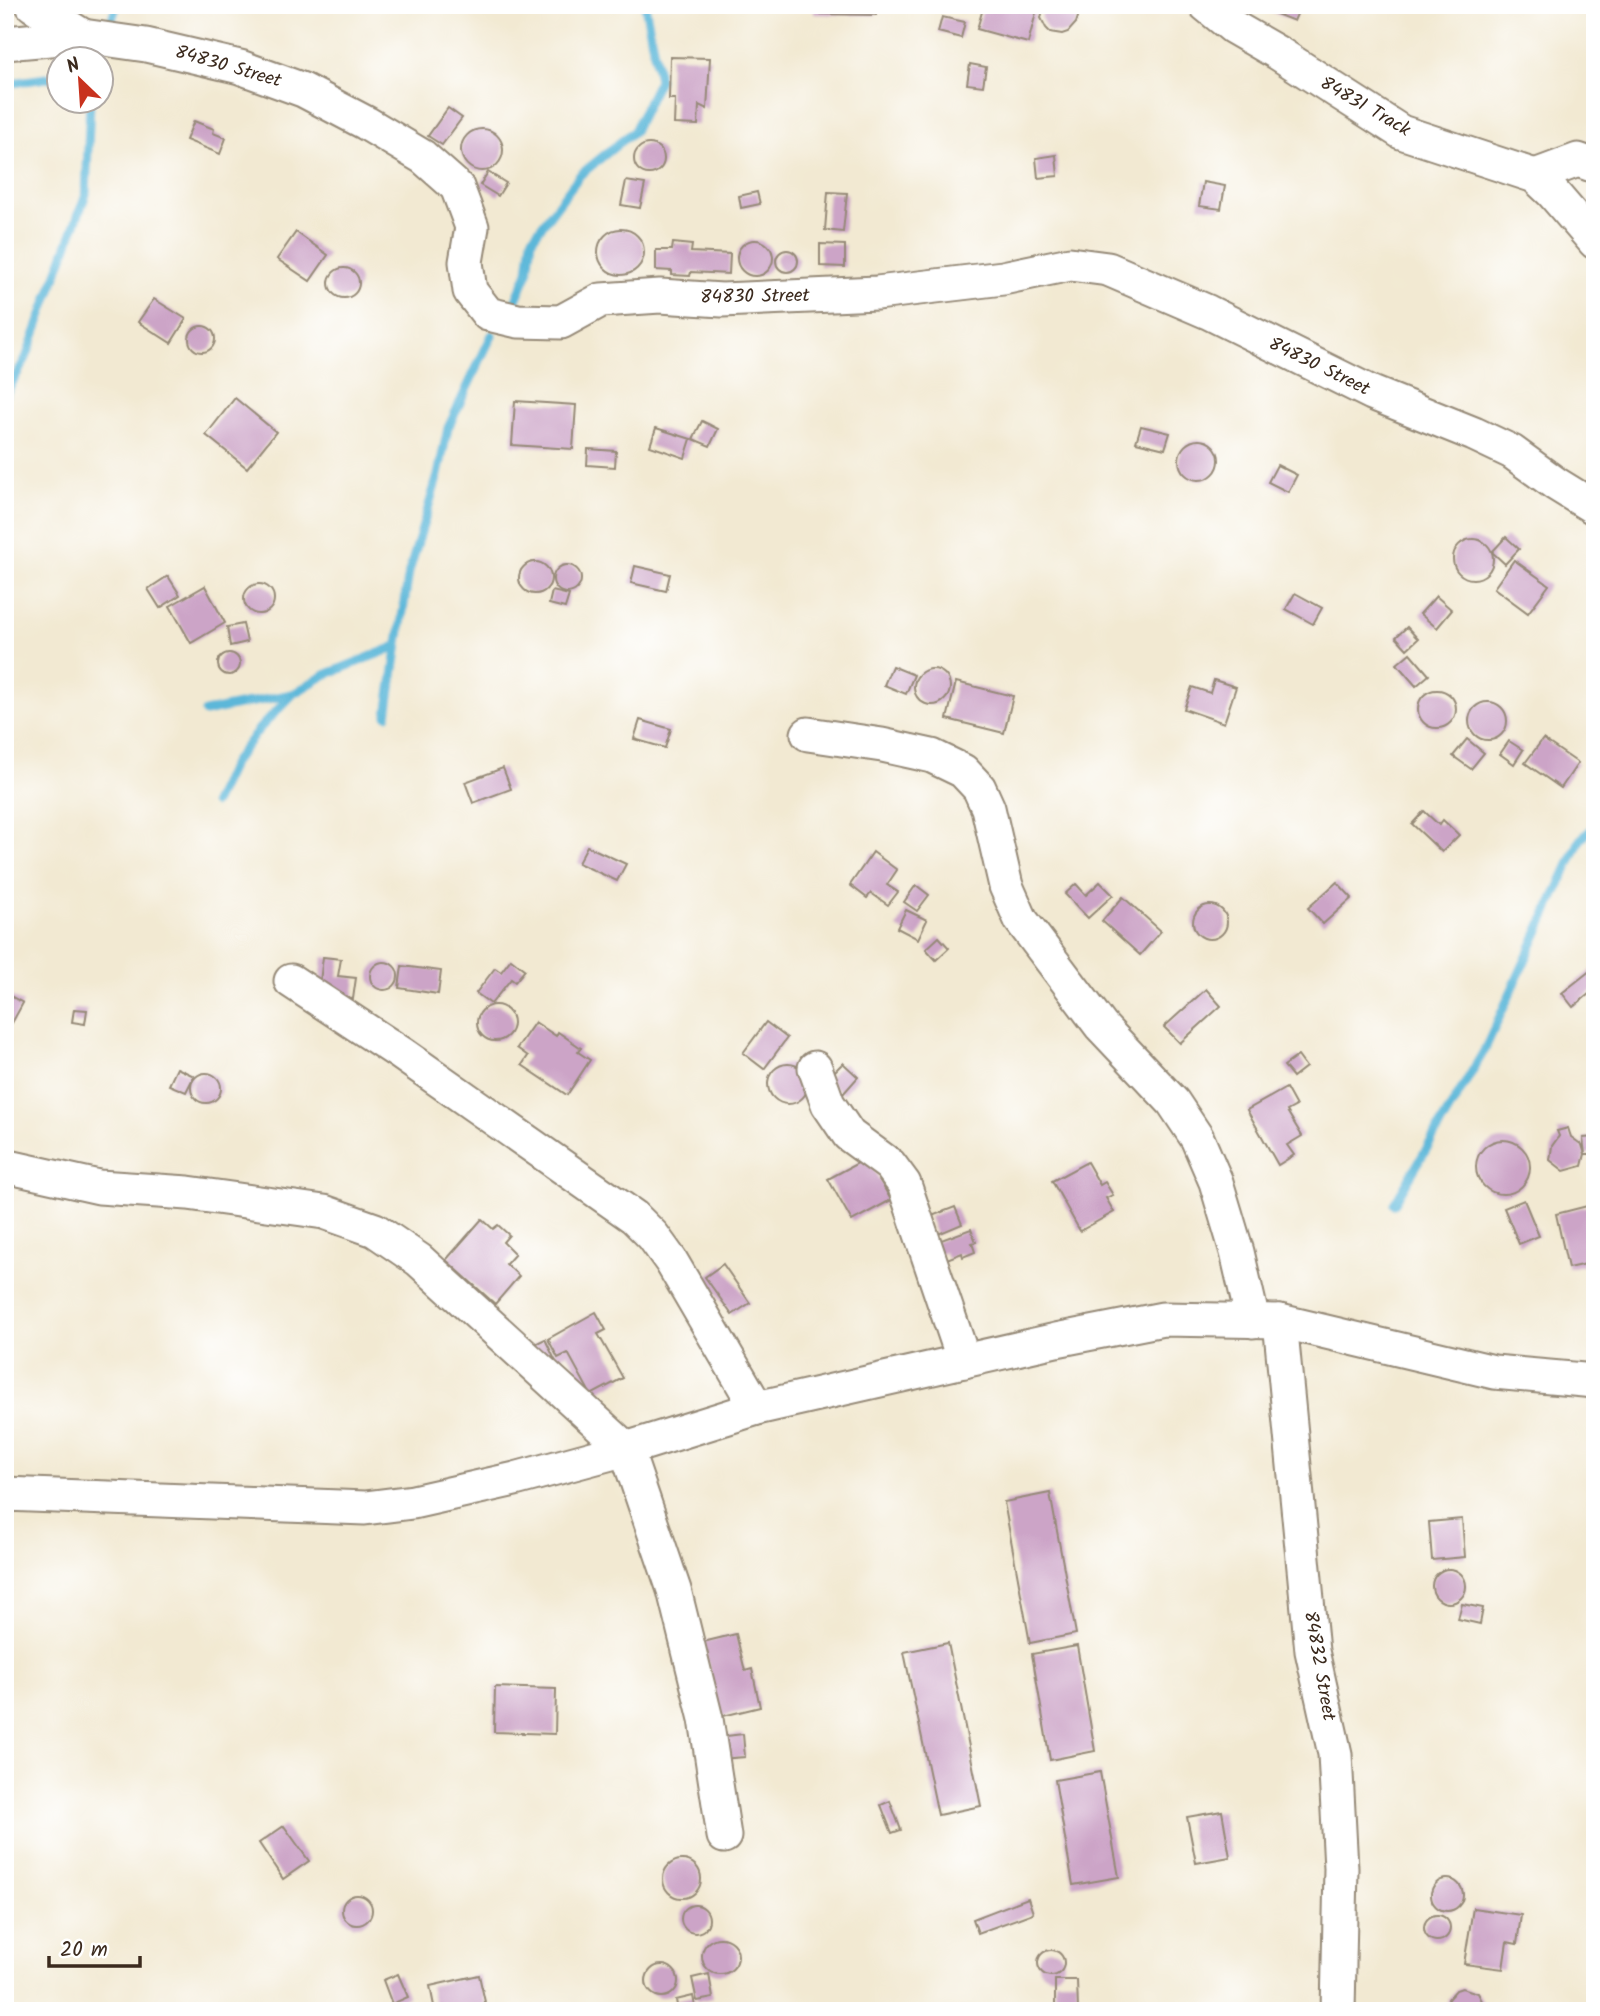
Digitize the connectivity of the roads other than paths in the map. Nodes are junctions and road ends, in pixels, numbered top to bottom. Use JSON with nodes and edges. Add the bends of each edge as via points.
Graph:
{"nodes":[{"id":1,"x":33,"y":5,"type":"edge"},
{"id":2,"x":1206,"y":5,"type":"edge"},
{"id":3,"x":83,"y":36,"type":"junction"},
{"id":4,"x":5,"y":43,"type":"edge"},
{"id":5,"x":1595,"y":166,"type":"edge"},
{"id":6,"x":1535,"y":176,"type":"junction"},
{"id":7,"x":1595,"y":242,"type":"edge"},
{"id":8,"x":1595,"y":508,"type":"edge"},
{"id":9,"x":808,"y":734,"type":"dead end"},
{"id":10,"x":291,"y":981,"type":"dead end"},
{"id":11,"x":816,"y":1068,"type":"dead end"},
{"id":12,"x":5,"y":1166,"type":"edge"},
{"id":13,"x":1266,"y":1321,"type":"junction"},
{"id":14,"x":964,"y":1361,"type":"junction"},
{"id":15,"x":1595,"y":1381,"type":"edge"},
{"id":16,"x":757,"y":1408,"type":"junction"},
{"id":17,"x":626,"y":1449,"type":"junction"},
{"id":18,"x":5,"y":1494,"type":"edge"},
{"id":19,"x":724,"y":1836,"type":"dead end"},
{"id":20,"x":1338,"y":2011,"type":"edge"}],
"edges":[{"from":1,"to":3,"type":"street"},
{"from":2,"to":6,"type":"street","name":"84831 Track","via":[[1233,27],[1401,132]]},
{"from":3,"to":4,"type":"street","name":"84830 Street"},
{"from":3,"to":8,"type":"street","name":"84830 Street","via":[[240,67],[291,85],[423,158],[457,187],[472,227],[466,262],[470,290],[488,314],[518,321],[561,322],[601,300],[877,293],[1003,278],[1070,264],[1108,269],[1208,312],[1371,393],[1512,452]]},
{"from":5,"to":6,"type":"street","via":[[1578,160]]},
{"from":6,"to":7,"type":"street","name":"84831 Track"},
{"from":9,"to":13,"type":"street","name":"84832 Street","via":[[932,756],[963,771],[979,788],[1006,887],[1021,920],[1101,1026],[1173,1102],[1197,1138]]},
{"from":10,"to":16,"type":"street","via":[[634,1217],[671,1261]]},
{"from":11,"to":14,"type":"street","via":[[828,1104],[849,1135],[890,1165],[904,1184]]},
{"from":12,"to":17,"type":"street","via":[[99,1187],[188,1193],[324,1212],[375,1230],[419,1260]]},
{"from":13,"to":14,"type":"street","via":[[1163,1319]]},
{"from":13,"to":15,"type":"street","via":[[1494,1372]]},
{"from":13,"to":20,"type":"street","name":"84832 Street","via":[[1312,1651],[1335,1754],[1341,1868]]},
{"from":14,"to":16,"type":"street"},
{"from":16,"to":17,"type":"street"},
{"from":17,"to":18,"type":"street","via":[[515,1479],[365,1508]]},
{"from":17,"to":19,"type":"street","via":[[674,1590],[706,1719]]}]}
